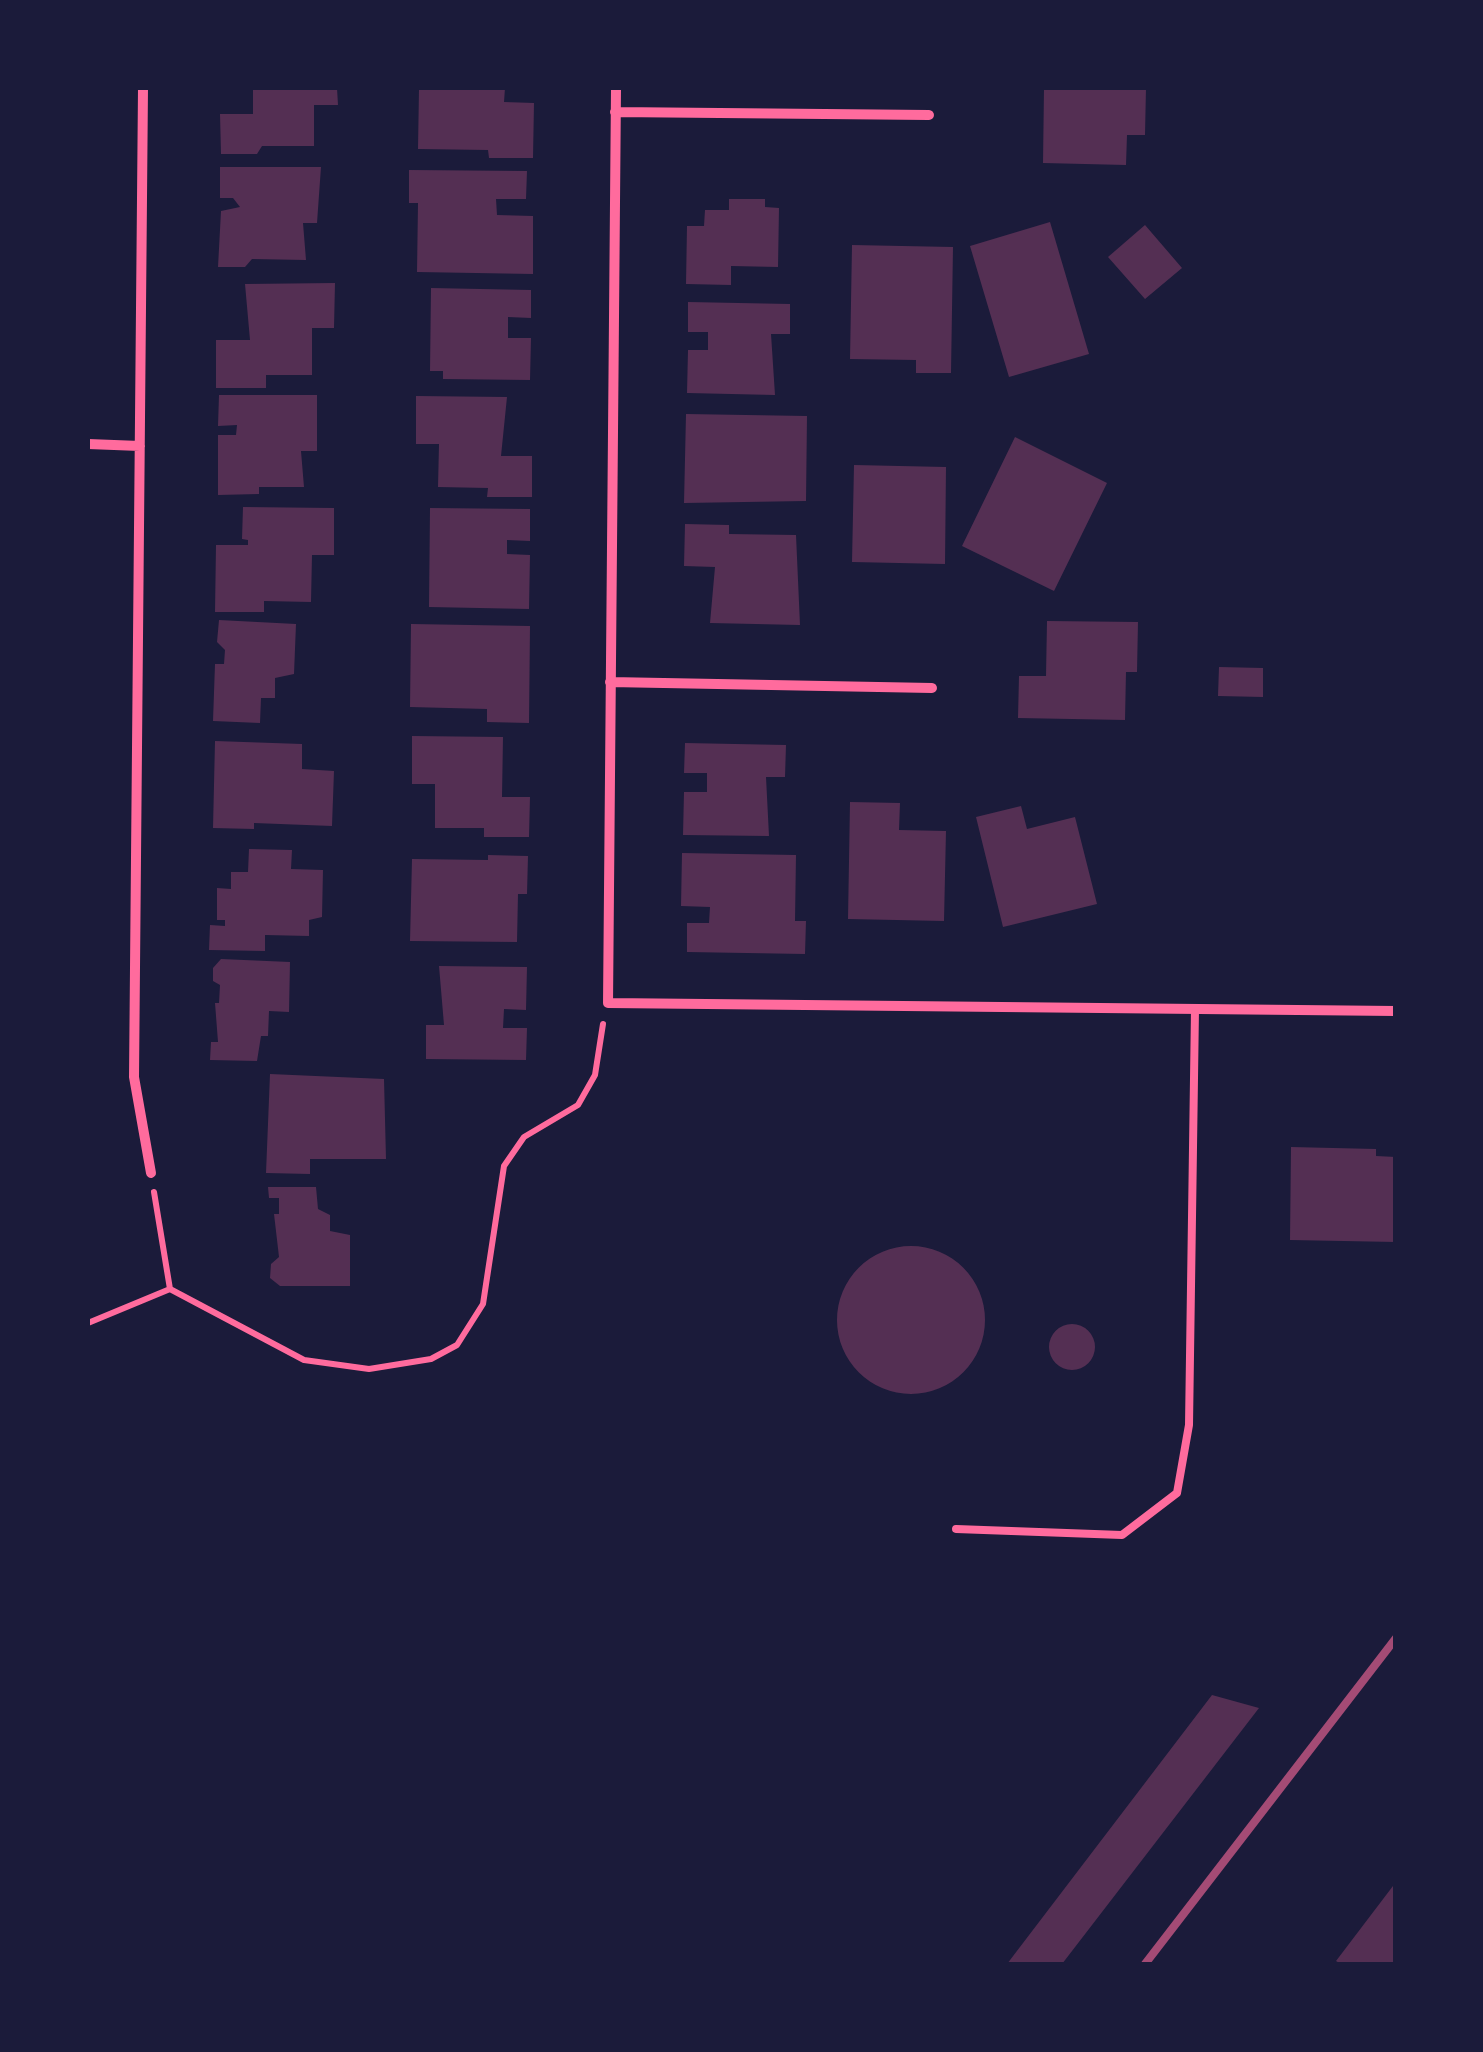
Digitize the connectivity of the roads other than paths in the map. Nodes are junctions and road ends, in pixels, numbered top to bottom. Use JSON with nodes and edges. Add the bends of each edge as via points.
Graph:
{"nodes":[{"id":1,"x":144,"y":88,"type":"edge"},
{"id":2,"x":616,"y":88,"type":"edge"},
{"id":3,"x":616,"y":112,"type":"junction"},
{"id":4,"x":929,"y":115,"type":"dead end"},
{"id":5,"x":88,"y":444,"type":"edge"},
{"id":6,"x":140,"y":446,"type":"junction"},
{"id":7,"x":610,"y":682,"type":"junction"},
{"id":8,"x":932,"y":688,"type":"dead end"},
{"id":9,"x":1195,"y":1009,"type":"junction"},
{"id":10,"x":1396,"y":1011,"type":"edge"},
{"id":11,"x":151,"y":1173,"type":"road end"},
{"id":12,"x":956,"y":1529,"type":"dead end"}],
"edges":[{"from":1,"to":6,"type":"street"},
{"from":2,"to":3,"type":"street"},
{"from":3,"to":4,"type":"street"},
{"from":3,"to":7,"type":"street"},
{"from":5,"to":6,"type":"street"},
{"from":6,"to":11,"type":"street","via":[[134,1077]]},
{"from":7,"to":8,"type":"street"},
{"from":7,"to":9,"type":"street","via":[[608,1003]]},
{"from":9,"to":10,"type":"street"},
{"from":9,"to":12,"type":"lane","via":[[1189,1425],[1177,1493],[1122,1535]]}]}
